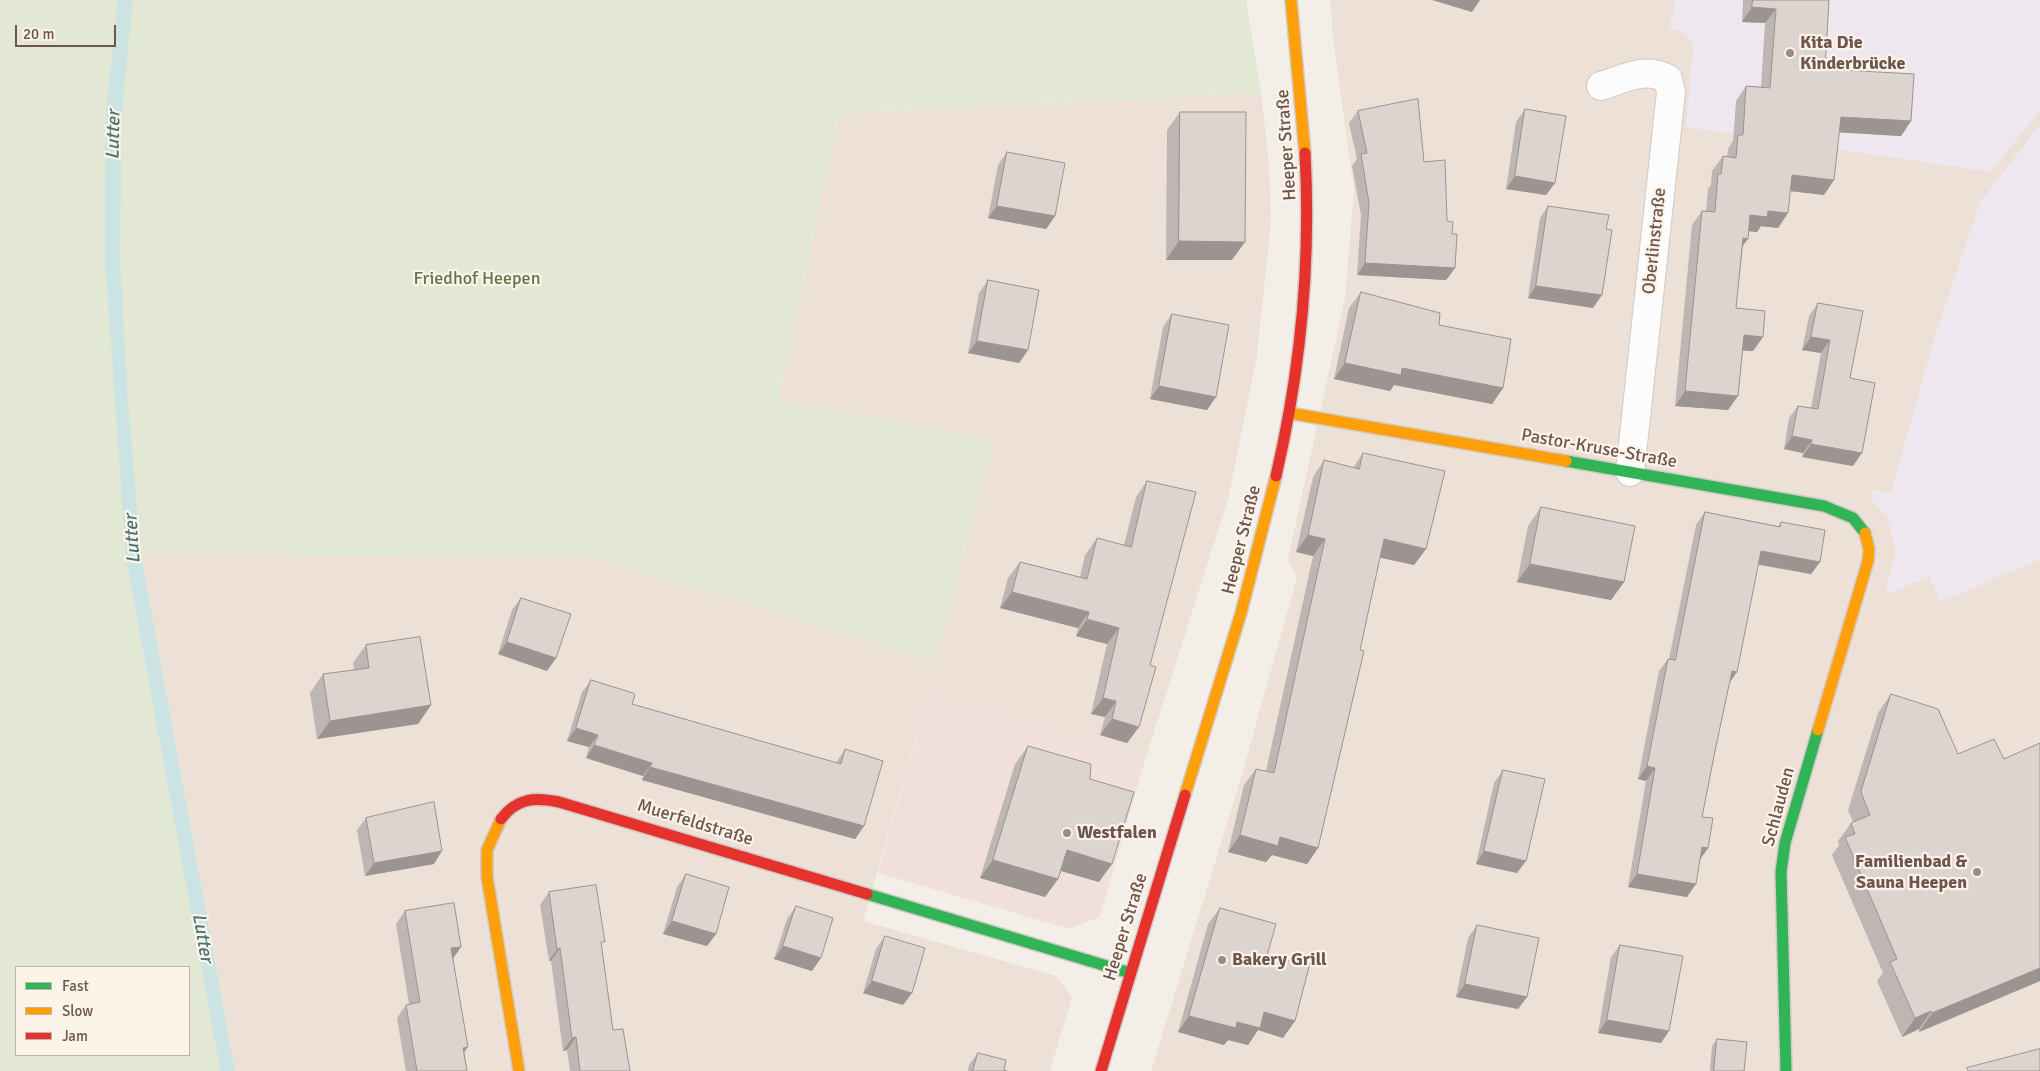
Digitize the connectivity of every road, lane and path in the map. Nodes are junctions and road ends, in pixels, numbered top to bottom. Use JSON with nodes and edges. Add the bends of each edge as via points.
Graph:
{"nodes":[{"id":1,"x":1292,"y":0,"type":"edge"},
{"id":2,"x":1601,"y":86,"type":"dead end"},
{"id":3,"x":1289,"y":413,"type":"junction"},
{"id":4,"x":1630,"y":472,"type":"junction"},
{"id":5,"x":1868,"y":561,"type":"joint"},
{"id":6,"x":1130,"y":973,"type":"junction"},
{"id":7,"x":519,"y":1071,"type":"edge"},
{"id":8,"x":1101,"y":1071,"type":"edge"},
{"id":9,"x":1786,"y":1071,"type":"edge"}],
"edges":[{"from":1,"to":3,"type":"street","name":"Heeper Straße","via":[[1306,142],[1308,215],[1304,310]]},
{"from":2,"to":4,"type":"street","name":"Oberlinstraße","via":[[1644,72],[1658,73],[1668,79],[1671,92]]},
{"from":3,"to":4,"type":"street","name":"Pastor-Kruse-Straße"},
{"from":3,"to":6,"type":"street","name":"Heeper Straße","via":[[1254,566]]},
{"from":4,"to":5,"type":"street","name":"Pastor-Kruse-Straße","via":[[1838,510],[1859,522],[1865,532]]},
{"from":5,"to":9,"type":"street","name":"Schlauden","via":[[1785,843],[1780,896]]},
{"from":6,"to":7,"type":"street","name":"Muerfeldstraße","via":[[570,804],[525,799],[508,810],[496,826],[487,850],[486,877]]},
{"from":6,"to":8,"type":"street","name":"Heeper Straße"}]}
